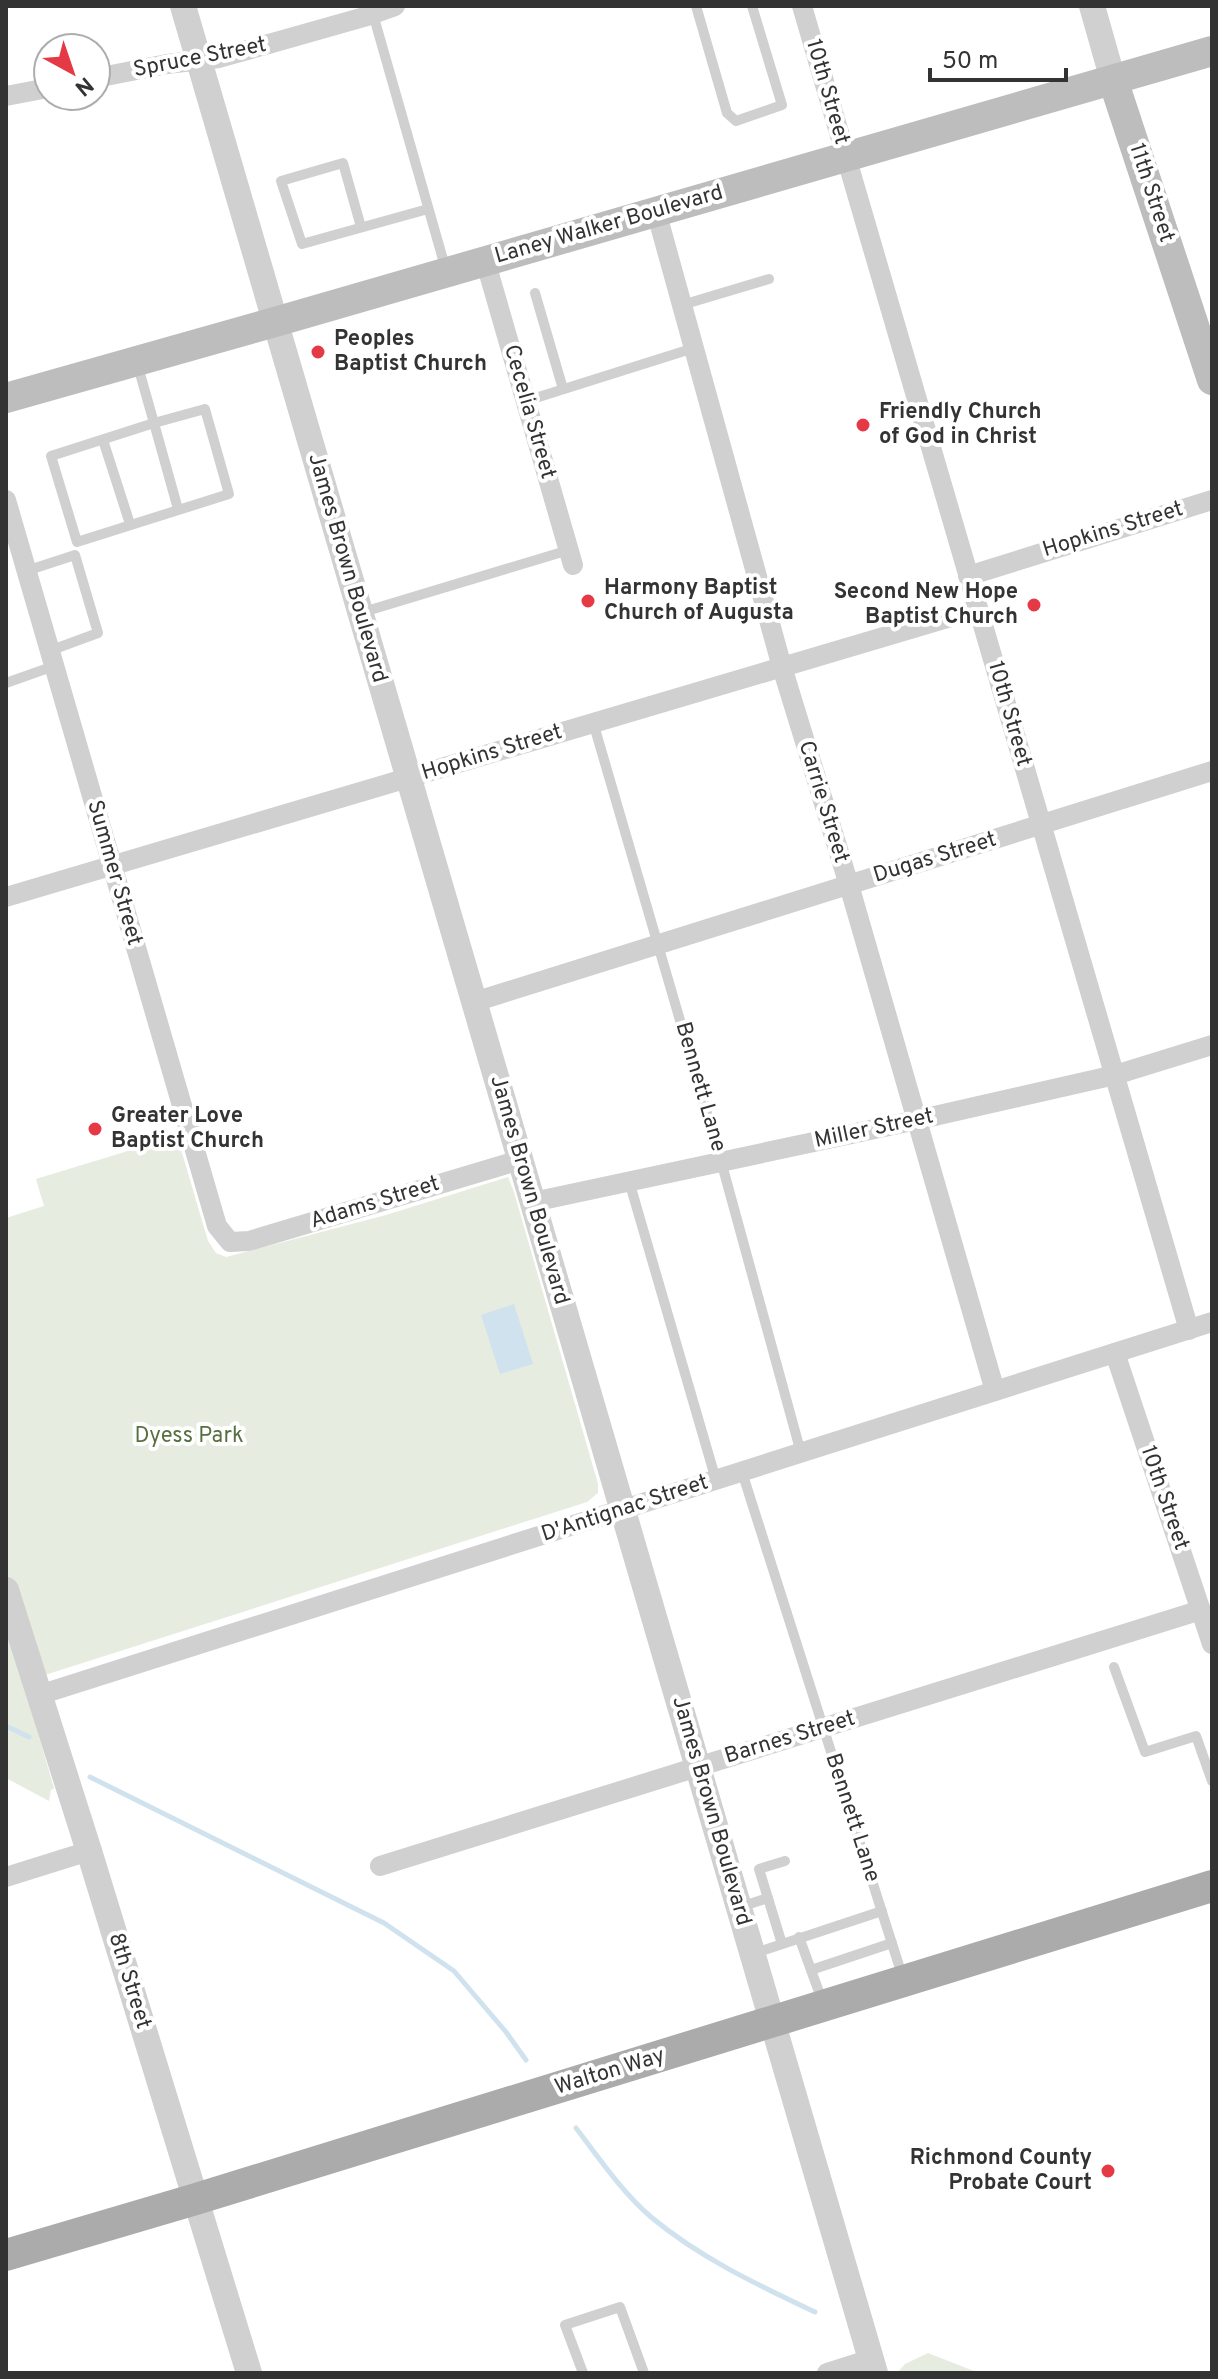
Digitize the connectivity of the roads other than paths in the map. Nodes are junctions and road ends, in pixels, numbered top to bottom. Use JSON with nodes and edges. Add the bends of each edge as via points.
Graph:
{"nodes":[{"id":1,"x":183,"y":6,"type":"edge"},
{"id":2,"x":395,"y":6,"type":"edge"},
{"id":3,"x":696,"y":6,"type":"edge"},
{"id":4,"x":752,"y":6,"type":"edge"},
{"id":5,"x":802,"y":6,"type":"edge"},
{"id":6,"x":1092,"y":6,"type":"edge"},
{"id":7,"x":373,"y":14,"type":"junction"},
{"id":8,"x":1212,"y":51,"type":"edge"},
{"id":9,"x":199,"y":61,"type":"junction"},
{"id":10,"x":112,"y":75,"type":"edge"},
{"id":11,"x":1113,"y":80,"type":"junction"},
{"id":12,"x":32,"y":91,"type":"edge"},
{"id":13,"x":6,"y":96,"type":"edge"},
{"id":14,"x":846,"y":157,"type":"junction"},
{"id":15,"x":428,"y":209,"type":"junction"},
{"id":16,"x":656,"y":211,"type":"junction"},
{"id":17,"x":361,"y":227,"type":"junction"},
{"id":18,"x":485,"y":260,"type":"junction"},
{"id":19,"x":446,"y":272,"type":"junction"},
{"id":20,"x":769,"y":279,"type":"dead end"},
{"id":21,"x":535,"y":293,"type":"dead end"},
{"id":22,"x":682,"y":305,"type":"junction"},
{"id":23,"x":275,"y":322,"type":"junction"},
{"id":24,"x":694,"y":348,"type":"junction"},
{"id":25,"x":137,"y":361,"type":"junction"},
{"id":26,"x":1212,"y":380,"type":"edge"},
{"id":27,"x":563,"y":389,"type":"junction"},
{"id":28,"x":6,"y":398,"type":"edge"},
{"id":29,"x":526,"y":401,"type":"junction"},
{"id":30,"x":154,"y":423,"type":"junction"},
{"id":31,"x":103,"y":440,"type":"junction"},
{"id":32,"x":6,"y":500,"type":"edge"},
{"id":33,"x":1212,"y":500,"type":"edge"},
{"id":34,"x":178,"y":509,"type":"junction"},
{"id":35,"x":130,"y":524,"type":"junction"},
{"id":36,"x":571,"y":557,"type":"joint"},
{"id":37,"x":21,"y":561,"type":"junction"},
{"id":38,"x":968,"y":576,"type":"junction"},
{"id":39,"x":978,"y":609,"type":"junction"},
{"id":40,"x":360,"y":613,"type":"junction"},
{"id":41,"x":52,"y":658,"type":"junction"},
{"id":42,"x":782,"y":667,"type":"junction"},
{"id":43,"x":6,"y":683,"type":"edge"},
{"id":44,"x":593,"y":722,"type":"junction"},
{"id":45,"x":1212,"y":771,"type":"edge"},
{"id":46,"x":409,"y":779,"type":"junction"},
{"id":47,"x":1041,"y":824,"type":"junction"},
{"id":48,"x":111,"y":866,"type":"junction"},
{"id":49,"x":849,"y":885,"type":"junction"},
{"id":50,"x":6,"y":897,"type":"edge"},
{"id":51,"x":659,"y":944,"type":"junction"},
{"id":52,"x":474,"y":1002,"type":"junction"},
{"id":53,"x":1212,"y":1045,"type":"edge"},
{"id":54,"x":1115,"y":1075,"type":"junction"},
{"id":55,"x":917,"y":1120,"type":"junction"},
{"id":56,"x":520,"y":1160,"type":"junction"},
{"id":57,"x":721,"y":1161,"type":"junction"},
{"id":58,"x":629,"y":1181,"type":"junction"},
{"id":59,"x":533,"y":1202,"type":"junction"},
{"id":60,"x":230,"y":1242,"type":"joint"},
{"id":61,"x":1212,"y":1322,"type":"edge"},
{"id":62,"x":1189,"y":1330,"type":"junction"},
{"id":63,"x":1115,"y":1353,"type":"junction"},
{"id":64,"x":995,"y":1391,"type":"junction"},
{"id":65,"x":801,"y":1453,"type":"junction"},
{"id":66,"x":742,"y":1472,"type":"junction"},
{"id":67,"x":716,"y":1480,"type":"junction"},
{"id":68,"x":623,"y":1510,"type":"junction"},
{"id":69,"x":6,"y":1590,"type":"edge"},
{"id":70,"x":1201,"y":1610,"type":"junction"},
{"id":71,"x":1212,"y":1644,"type":"edge"},
{"id":72,"x":1114,"y":1667,"type":"dead end"},
{"id":73,"x":42,"y":1704,"type":"junction"},
{"id":74,"x":823,"y":1728,"type":"junction"},
{"id":75,"x":698,"y":1767,"type":"junction"},
{"id":76,"x":1212,"y":1781,"type":"edge"},
{"id":77,"x":89,"y":1851,"type":"junction"},
{"id":78,"x":785,"y":1861,"type":"dead end"},
{"id":79,"x":380,"y":1866,"type":"dead end"},
{"id":80,"x":6,"y":1877,"type":"edge"},
{"id":81,"x":1212,"y":1886,"type":"edge"},
{"id":82,"x":768,"y":1898,"type":"junction"},
{"id":83,"x":739,"y":1908,"type":"junction"},
{"id":84,"x":882,"y":1911,"type":"junction"},
{"id":85,"x":799,"y":1937,"type":"junction"},
{"id":86,"x":892,"y":1943,"type":"junction"},
{"id":87,"x":782,"y":1944,"type":"junction"},
{"id":88,"x":753,"y":1954,"type":"junction"},
{"id":89,"x":811,"y":1970,"type":"junction"},
{"id":90,"x":904,"y":1981,"type":"junction"},
{"id":91,"x":824,"y":2006,"type":"junction"},
{"id":92,"x":772,"y":2022,"type":"junction"},
{"id":93,"x":196,"y":2199,"type":"junction"},
{"id":94,"x":6,"y":2255,"type":"edge"},
{"id":95,"x":873,"y":2366,"type":"edge"},
{"id":96,"x":249,"y":2373,"type":"edge"},
{"id":97,"x":583,"y":2373,"type":"edge"},
{"id":98,"x":644,"y":2373,"type":"edge"},
{"id":99,"x":827,"y":2373,"type":"edge"}],
"edges":[{"from":1,"to":9,"type":"street","name":"James Brown Boulevard"},
{"from":2,"to":7,"type":"street","name":"Spruce Street"},
{"from":3,"to":4,"type":"lane","via":[[727,113],[736,121],[782,105]]},
{"from":5,"to":14,"type":"street","name":"10th Street"},
{"from":6,"to":11,"type":"street","name":"11th Street"},
{"from":7,"to":9,"type":"street","name":"Spruce Street"},
{"from":7,"to":15,"type":"lane"},
{"from":8,"to":11,"type":"main road","name":"Laney Walker Boulevard"},
{"from":9,"to":10,"type":"street","name":"Spruce Street"},
{"from":9,"to":23,"type":"street","name":"James Brown Boulevard"},
{"from":11,"to":14,"type":"main road","name":"Laney Walker Boulevard"},
{"from":11,"to":26,"type":"main road","name":"11th Street"},
{"from":12,"to":13,"type":"street"},
{"from":14,"to":16,"type":"main road","name":"Laney Walker Boulevard"},
{"from":14,"to":38,"type":"street","name":"10th Street"},
{"from":15,"to":17,"type":"lane"},
{"from":15,"to":19,"type":"lane"},
{"from":16,"to":18,"type":"main road","name":"Laney Walker Boulevard"},
{"from":16,"to":22,"type":"street","name":"Carrie Street"},
{"from":17,"to":17,"type":"lane","via":[[302,244],[281,181],[343,163]]},
{"from":18,"to":19,"type":"main road","name":"Laney Walker Boulevard"},
{"from":18,"to":29,"type":"street","name":"Cecelia Street"},
{"from":19,"to":23,"type":"main road","name":"Laney Walker Boulevard"},
{"from":20,"to":22,"type":"lane"},
{"from":21,"to":27,"type":"lane"},
{"from":22,"to":24,"type":"street","name":"Carrie Street"},
{"from":23,"to":25,"type":"main road","name":"Laney Walker Boulevard"},
{"from":23,"to":40,"type":"street","name":"James Brown Boulevard"},
{"from":24,"to":27,"type":"lane"},
{"from":24,"to":42,"type":"street","name":"Carrie Street"},
{"from":25,"to":28,"type":"main road","name":"Laney Walker Boulevard"},
{"from":25,"to":30,"type":"lane"},
{"from":27,"to":29,"type":"lane"},
{"from":29,"to":36,"type":"street","name":"Cecelia Street"},
{"from":30,"to":31,"type":"lane"},
{"from":30,"to":34,"type":"lane"},
{"from":30,"to":34,"type":"lane","via":[[205,409],[229,494]]},
{"from":31,"to":35,"type":"lane"},
{"from":31,"to":35,"type":"lane","via":[[51,456],[77,542]]},
{"from":32,"to":37,"type":"street","name":"Summer Street"},
{"from":33,"to":38,"type":"street","name":"Hopkins Street"},
{"from":34,"to":35,"type":"lane"},
{"from":36,"to":40,"type":"lane"},
{"from":37,"to":41,"type":"street","name":"Summer Street"},
{"from":37,"to":41,"type":"lane","via":[[75,555],[98,633]]},
{"from":38,"to":39,"type":"street","name":"10th Street"},
{"from":39,"to":42,"type":"street","name":"Hopkins Street"},
{"from":39,"to":47,"type":"street","name":"10th Street"},
{"from":40,"to":46,"type":"street","name":"James Brown Boulevard"},
{"from":41,"to":43,"type":"lane"},
{"from":41,"to":48,"type":"street","name":"Summer Street"},
{"from":42,"to":44,"type":"street","name":"Hopkins Street"},
{"from":42,"to":49,"type":"street","name":"Carrie Street"},
{"from":44,"to":46,"type":"street","name":"Hopkins Street"},
{"from":44,"to":51,"type":"lane","name":"Bennett Lane"},
{"from":45,"to":47,"type":"street","name":"Dugas Street"},
{"from":46,"to":48,"type":"street","name":"Hopkins Street"},
{"from":46,"to":52,"type":"street","name":"James Brown Boulevard"},
{"from":47,"to":49,"type":"street","name":"Dugas Street"},
{"from":47,"to":54,"type":"street","name":"10th Street"},
{"from":48,"to":50,"type":"street","name":"Hopkins Street"},
{"from":48,"to":60,"type":"street","name":"Summer Street","via":[[217,1226]]},
{"from":49,"to":51,"type":"street","name":"Dugas Street"},
{"from":49,"to":55,"type":"street","name":"Carrie Street"},
{"from":51,"to":52,"type":"street","name":"Dugas Street"},
{"from":51,"to":57,"type":"lane","name":"Bennett Lane"},
{"from":52,"to":56,"type":"street","name":"James Brown Boulevard"},
{"from":53,"to":54,"type":"street","name":"Miller Street"},
{"from":54,"to":55,"type":"street","name":"Miller Street"},
{"from":54,"to":62,"type":"street","name":"10th Street"},
{"from":55,"to":57,"type":"street","name":"Miller Street"},
{"from":55,"to":64,"type":"street","name":"Carrie Street"},
{"from":56,"to":59,"type":"street","name":"James Brown Boulevard"},
{"from":56,"to":60,"type":"street","name":"Adams Street","via":[[249,1241]]},
{"from":57,"to":58,"type":"street","name":"Miller Street"},
{"from":57,"to":65,"type":"lane","name":"Bennett Lane"},
{"from":58,"to":59,"type":"street","name":"Miller Street"},
{"from":58,"to":67,"type":"lane"},
{"from":59,"to":68,"type":"street","name":"James Brown Boulevard"},
{"from":61,"to":62,"type":"street","name":"D'Antignac Street"},
{"from":62,"to":63,"type":"street","name":"D'Antignac Street"},
{"from":63,"to":64,"type":"street","name":"D'Antignac Street"},
{"from":63,"to":70,"type":"street","name":"10th Street"},
{"from":64,"to":65,"type":"street","name":"D'Antignac Street"},
{"from":65,"to":66,"type":"street","name":"D'Antignac Street"},
{"from":66,"to":67,"type":"street","name":"D'Antignac Street"},
{"from":66,"to":74,"type":"lane","name":"Bennett Lane"},
{"from":67,"to":68,"type":"street","name":"D'Antignac Street"},
{"from":68,"to":73,"type":"street","name":"D'Antignac Street"},
{"from":68,"to":75,"type":"street","name":"James Brown Boulevard"},
{"from":69,"to":73,"type":"street","name":"8th Street"},
{"from":70,"to":71,"type":"street","name":"10th Street"},
{"from":70,"to":74,"type":"street","name":"Barnes Street"},
{"from":72,"to":76,"type":"lane","via":[[1145,1752],[1196,1736]]},
{"from":73,"to":77,"type":"street","name":"8th Street"},
{"from":74,"to":75,"type":"street","name":"Barnes Street"},
{"from":74,"to":84,"type":"lane","name":"Bennett Lane"},
{"from":75,"to":79,"type":"street","name":"Barnes Street"},
{"from":75,"to":83,"type":"street","name":"James Brown Boulevard"},
{"from":77,"to":80,"type":"street"},
{"from":77,"to":93,"type":"street","name":"8th Street"},
{"from":78,"to":82,"type":"lane","via":[[759,1869]]},
{"from":81,"to":90,"type":"main road","name":"Walton Way"},
{"from":82,"to":83,"type":"lane"},
{"from":82,"to":87,"type":"lane"},
{"from":83,"to":88,"type":"street","name":"James Brown Boulevard"},
{"from":84,"to":85,"type":"lane","via":[[835,1930]]},
{"from":84,"to":86,"type":"lane","name":"Bennett Lane"},
{"from":85,"to":87,"type":"lane"},
{"from":85,"to":89,"type":"lane"},
{"from":86,"to":89,"type":"lane"},
{"from":86,"to":90,"type":"lane","name":"Bennett Lane"},
{"from":87,"to":88,"type":"lane"},
{"from":88,"to":92,"type":"street","name":"James Brown Boulevard"},
{"from":89,"to":91,"type":"lane"},
{"from":90,"to":91,"type":"main road","name":"Walton Way"},
{"from":91,"to":92,"type":"main road","name":"Walton Way"},
{"from":92,"to":93,"type":"main road","name":"Walton Way"},
{"from":92,"to":95,"type":"street","name":"James Brown Boulevard"},
{"from":93,"to":94,"type":"main road","name":"Walton Way"},
{"from":93,"to":96,"type":"street","name":"8th Street"},
{"from":95,"to":99,"type":"street"},
{"from":97,"to":98,"type":"lane","via":[[565,2325],[620,2307]]}]}
